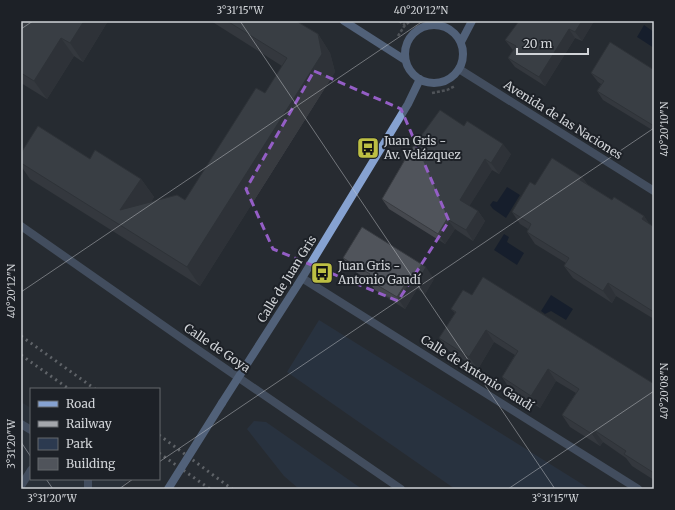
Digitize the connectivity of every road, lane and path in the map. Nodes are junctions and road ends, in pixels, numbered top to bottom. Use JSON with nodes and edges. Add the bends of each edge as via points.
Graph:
{"nodes":[{"id":1,"x":344,"y":21,"type":"edge"},
{"id":2,"x":399,"y":21,"type":"edge"},
{"id":3,"x":422,"y":21,"type":"edge"},
{"id":4,"x":472,"y":21,"type":"edge"},
{"id":5,"x":436,"y":24,"type":"edge"},
{"id":6,"x":405,"y":25,"type":"dead end"},
{"id":7,"x":460,"y":42,"type":"junction"},
{"id":8,"x":405,"y":60,"type":"junction"},
{"id":9,"x":459,"y":69,"type":"junction"},
{"id":10,"x":420,"y":80,"type":"junction"},
{"id":11,"x":654,"y":191,"type":"edge"},
{"id":12,"x":21,"y":226,"type":"edge"},
{"id":13,"x":302,"y":278,"type":"junction"},
{"id":14,"x":239,"y":377,"type":"junction"},
{"id":15,"x":21,"y":424,"type":"edge"},
{"id":16,"x":30,"y":429,"type":"edge"},
{"id":17,"x":30,"y":472,"type":"edge"},
{"id":18,"x":21,"y":486,"type":"edge"},
{"id":19,"x":168,"y":489,"type":"edge"},
{"id":20,"x":401,"y":489,"type":"edge"},
{"id":21,"x":638,"y":489,"type":"edge"}],
"edges":[{"from":1,"to":8,"type":"street"},
{"from":2,"to":6,"type":"path"},
{"from":3,"to":5,"type":"street"},
{"from":4,"to":7,"type":"street"},
{"from":5,"to":7,"type":"street","via":[[457,35]]},
{"from":5,"to":8,"type":"street","via":[[414,32],[406,45]]},
{"from":7,"to":9,"type":"street","via":[[463,52]]},
{"from":8,"to":10,"type":"street","via":[[409,70]]},
{"from":9,"to":10,"type":"street","via":[[446,81],[437,83]]},
{"from":9,"to":11,"type":"street","name":"Avenida de las Naciones"},
{"from":10,"to":13,"type":"street","name":"Calle de Juan Gris","via":[[404,111]]},
{"from":12,"to":14,"type":"street","name":"Calle de Goya"},
{"from":13,"to":14,"type":"street","name":"Calle de Juan Gris"},
{"from":13,"to":21,"type":"street","name":"Calle de Antonio Gaudí"},
{"from":14,"to":19,"type":"street","name":"Calle de Juan Gris","bridge":true},
{"from":14,"to":20,"type":"street","name":"Calle de Goya"},
{"from":15,"to":16,"type":"street"},
{"from":17,"to":18,"type":"street"}]}
